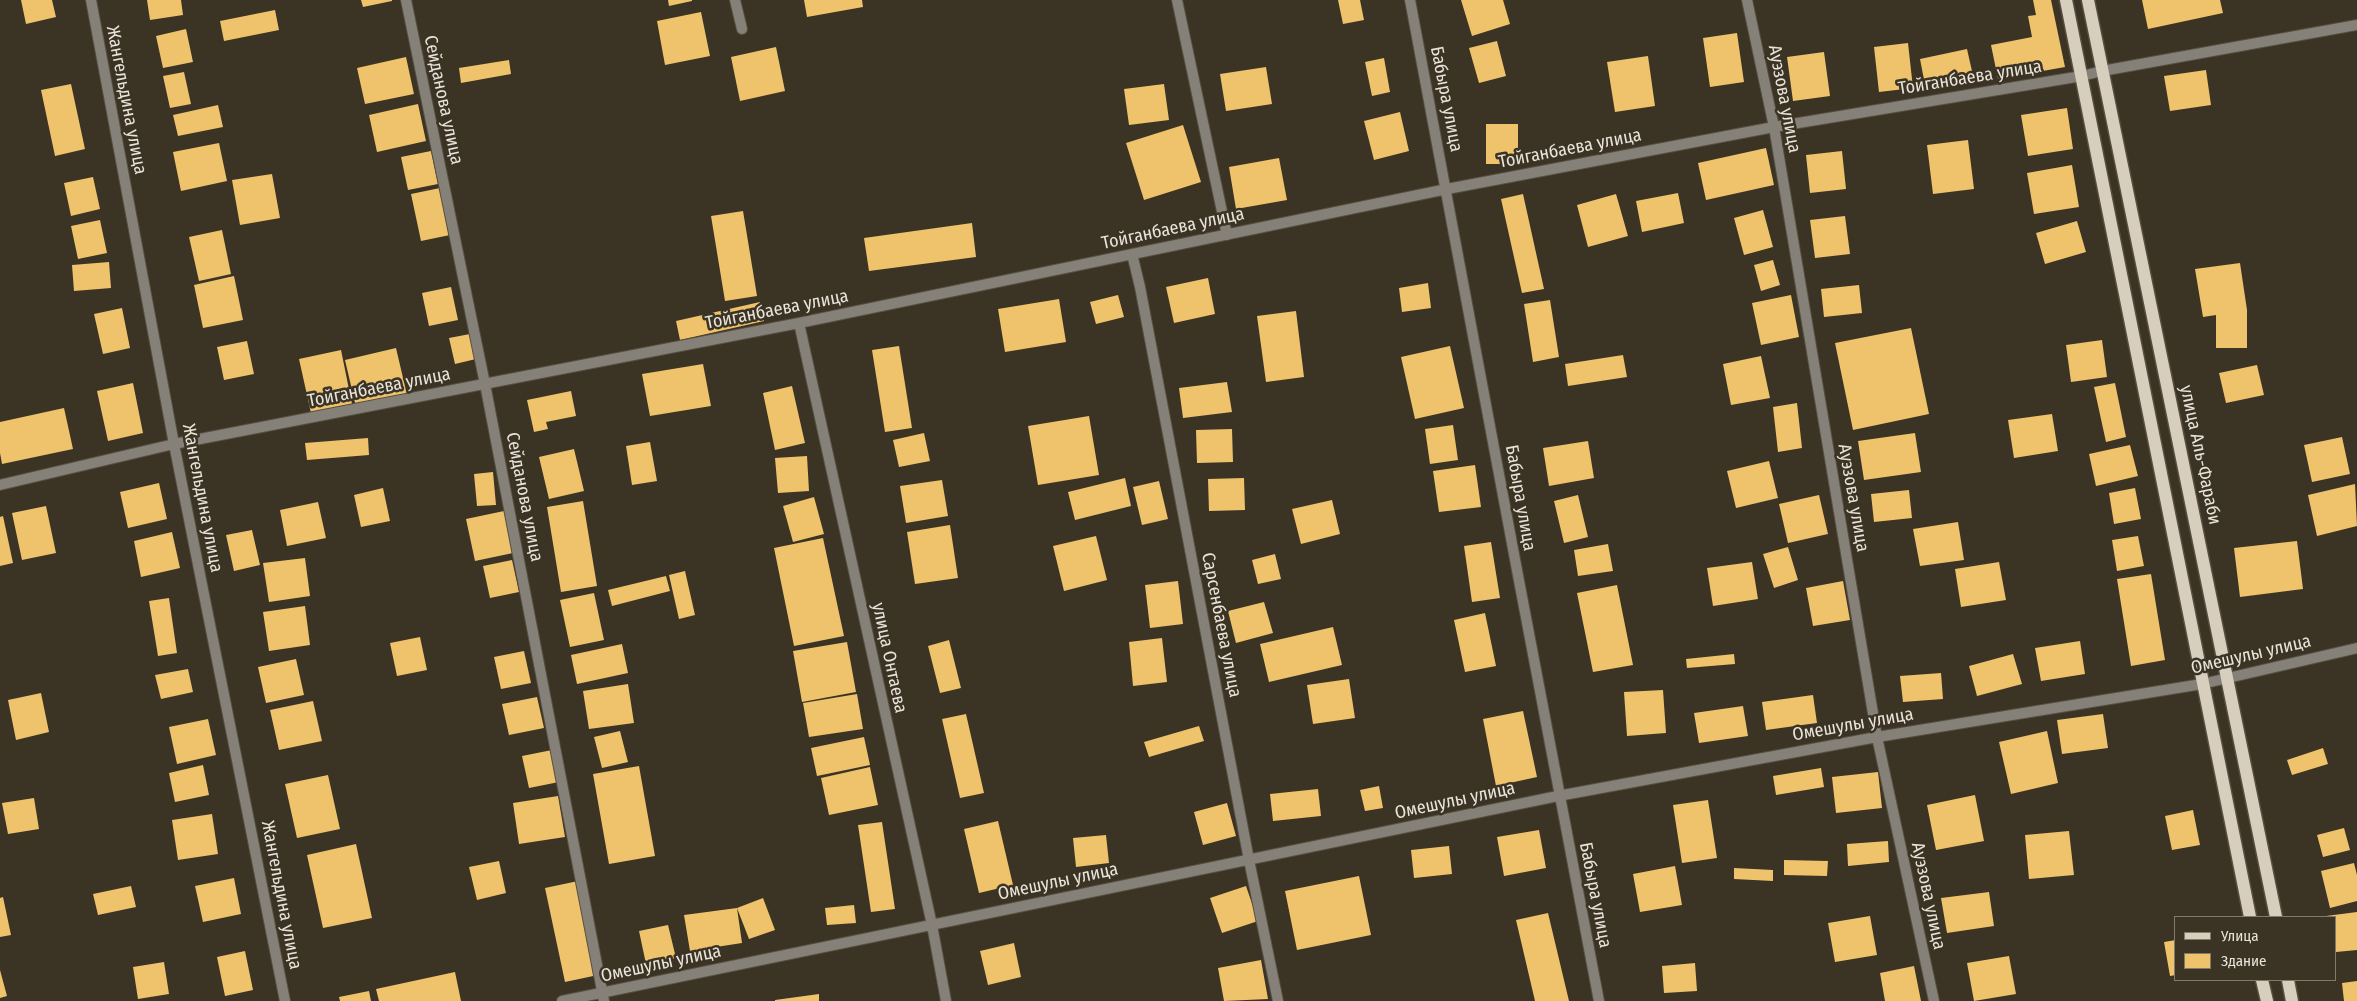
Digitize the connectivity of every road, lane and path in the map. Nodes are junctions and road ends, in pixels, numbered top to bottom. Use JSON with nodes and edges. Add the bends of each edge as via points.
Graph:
{"nodes":[{"id":1,"x":91,"y":0,"type":"edge"},
{"id":2,"x":406,"y":0,"type":"edge"},
{"id":3,"x":735,"y":0,"type":"edge"},
{"id":4,"x":1176,"y":0,"type":"edge"},
{"id":5,"x":1410,"y":0,"type":"edge"},
{"id":6,"x":1747,"y":0,"type":"edge"},
{"id":7,"x":2066,"y":0,"type":"edge"},
{"id":8,"x":2088,"y":0,"type":"edge"},
{"id":9,"x":2357,"y":26,"type":"edge"},
{"id":10,"x":742,"y":29,"type":"dead end"},
{"id":11,"x":2102,"y":71,"type":"junction"},
{"id":12,"x":2082,"y":76,"type":"junction"},
{"id":13,"x":1774,"y":127,"type":"junction"},
{"id":14,"x":1447,"y":189,"type":"junction"},
{"id":15,"x":1227,"y":234,"type":"junction"},
{"id":16,"x":1132,"y":254,"type":"junction"},
{"id":17,"x":799,"y":323,"type":"junction"},
{"id":18,"x":485,"y":384,"type":"junction"},
{"id":19,"x":174,"y":444,"type":"junction"},
{"id":20,"x":0,"y":485,"type":"edge"},
{"id":21,"x":2357,"y":648,"type":"edge"},
{"id":22,"x":2228,"y":677,"type":"junction"},
{"id":23,"x":2202,"y":684,"type":"junction"},
{"id":24,"x":1877,"y":737,"type":"junction"},
{"id":25,"x":1558,"y":796,"type":"junction"},
{"id":26,"x":1249,"y":860,"type":"junction"},
{"id":27,"x":2250,"y":916,"type":"edge"},
{"id":28,"x":2276,"y":916,"type":"edge"},
{"id":29,"x":932,"y":925,"type":"junction"},
{"id":30,"x":2262,"y":981,"type":"edge"},
{"id":31,"x":2288,"y":981,"type":"edge"},
{"id":32,"x":603,"y":997,"type":"edge"},
{"id":33,"x":285,"y":1001,"type":"edge"},
{"id":34,"x":562,"y":1001,"type":"edge"},
{"id":35,"x":946,"y":1001,"type":"edge"},
{"id":36,"x":1278,"y":1001,"type":"edge"},
{"id":37,"x":1599,"y":1001,"type":"edge"},
{"id":38,"x":1934,"y":1001,"type":"edge"},
{"id":39,"x":2267,"y":1001,"type":"edge"},
{"id":40,"x":2292,"y":1001,"type":"edge"}],
"edges":[{"from":1,"to":19,"type":"street","name":"Жангельдина улица"},
{"from":2,"to":18,"type":"street","name":"Сейданова улица"},
{"from":3,"to":10,"type":"street"},
{"from":4,"to":15,"type":"street"},
{"from":5,"to":14,"type":"street","name":"Бабыра улица"},
{"from":6,"to":13,"type":"street","name":"Ауэзова улица"},
{"from":7,"to":12,"type":"main road"},
{"from":8,"to":11,"type":"main road","name":"улица Аль-Фараби"},
{"from":9,"to":11,"type":"street","name":"Тойганбаева улица"},
{"from":11,"to":12,"type":"street","name":"Тойганбаева улица"},
{"from":11,"to":22,"type":"main road","name":"улица Аль-Фараби"},
{"from":12,"to":13,"type":"street","name":"Тойганбаева улица"},
{"from":12,"to":23,"type":"main road"},
{"from":13,"to":14,"type":"street","name":"Тойганбаева улица"},
{"from":13,"to":24,"type":"street","name":"Ауэзова улица"},
{"from":14,"to":15,"type":"street","name":"Тойганбаева улица"},
{"from":14,"to":25,"type":"street","name":"Бабыра улица"},
{"from":15,"to":16,"type":"street","name":"Тойганбаева улица"},
{"from":16,"to":17,"type":"street","name":"Тойганбаева улица"},
{"from":16,"to":26,"type":"street","name":"Сарсенбаева улица"},
{"from":17,"to":18,"type":"street","name":"Тойганбаева улица"},
{"from":17,"to":29,"type":"street","name":"улица Онтаева"},
{"from":18,"to":19,"type":"street","name":"Тойганбаева улица"},
{"from":18,"to":32,"type":"street","name":"Сейданова улица"},
{"from":19,"to":20,"type":"street","name":"Тойганбаева улица"},
{"from":19,"to":33,"type":"street","name":"Жангельдина улица"},
{"from":21,"to":22,"type":"street","name":"Омешулы улица"},
{"from":22,"to":23,"type":"street","name":"Омешулы улица"},
{"from":22,"to":28,"type":"main road","name":"улица Аль-Фараби"},
{"from":23,"to":24,"type":"street","name":"Омешулы улица"},
{"from":23,"to":27,"type":"main road"},
{"from":24,"to":25,"type":"street","name":"Омешулы улица"},
{"from":24,"to":38,"type":"street","name":"Ауэзова улица"},
{"from":25,"to":26,"type":"street","name":"Омешулы улица"},
{"from":25,"to":37,"type":"street","name":"Бабыра улица"},
{"from":26,"to":29,"type":"street","name":"Омешулы улица"},
{"from":26,"to":36,"type":"street","name":"Сарсенбаева улица"},
{"from":29,"to":32,"type":"street","name":"Омешулы улица"},
{"from":29,"to":35,"type":"street","name":"улица Онтаева"},
{"from":30,"to":39,"type":"main road"},
{"from":31,"to":40,"type":"main road"},
{"from":32,"to":34,"type":"street","name":"Омешулы улица"}]}
